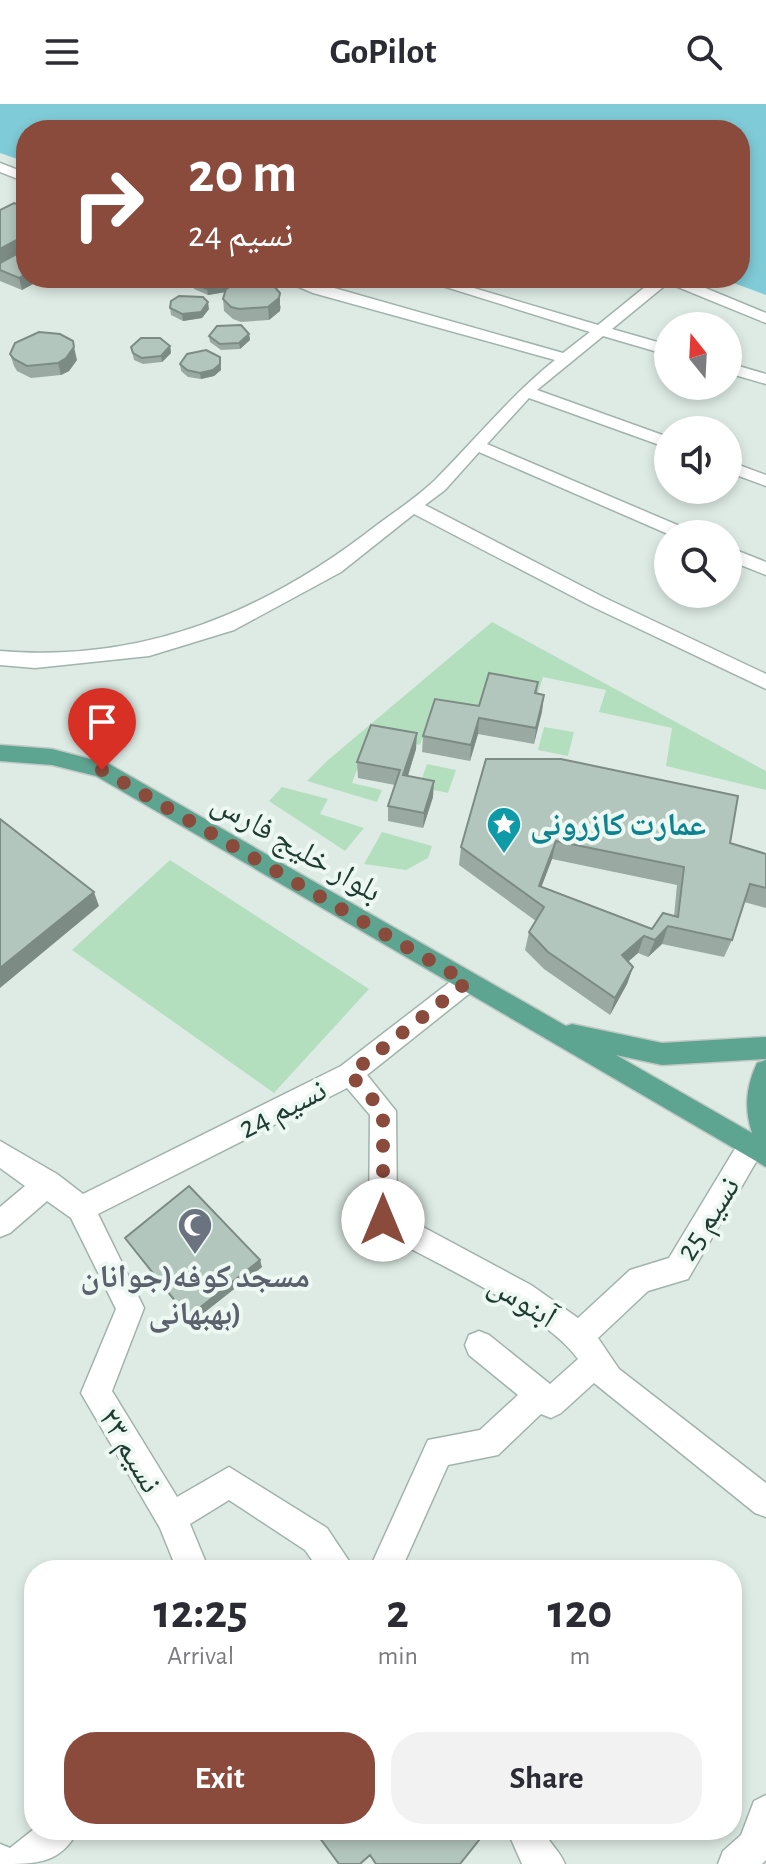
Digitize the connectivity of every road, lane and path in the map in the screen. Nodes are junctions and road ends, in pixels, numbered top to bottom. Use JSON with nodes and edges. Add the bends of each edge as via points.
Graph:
{"nodes":[{"id":1,"x":312,"y":288,"type":"edge"},
{"id":2,"x":457,"y":288,"type":"edge"},
{"id":3,"x":654,"y":288,"type":"edge"},
{"id":4,"x":692,"y":288,"type":"edge"},
{"id":5,"x":766,"y":318,"type":"edge"},
{"id":6,"x":598,"y":330,"type":"junction"},
{"id":7,"x":654,"y":346,"type":"edge"},
{"id":8,"x":565,"y":358,"type":"junction"},
{"id":9,"x":742,"y":372,"type":"edge"},
{"id":10,"x":766,"y":379,"type":"edge"},
{"id":11,"x":526,"y":391,"type":"junction"},
{"id":12,"x":654,"y":438,"type":"edge"},
{"id":13,"x":476,"y":445,"type":"junction"},
{"id":14,"x":742,"y":472,"type":"edge"},
{"id":15,"x":766,"y":481,"type":"edge"},
{"id":16,"x":413,"y":506,"type":"junction"},
{"id":17,"x":654,"y":522,"type":"edge"},
{"id":18,"x":742,"y":559,"type":"edge"},
{"id":19,"x":766,"y":569,"type":"edge"},
{"id":20,"x":0,"y":658,"type":"edge"},
{"id":21,"x":766,"y":682,"type":"edge"},
{"id":22,"x":0,"y":753,"type":"edge"},
{"id":23,"x":467,"y":982,"type":"junction"},
{"id":24,"x":550,"y":1030,"type":"junction"},
{"id":25,"x":766,"y":1048,"type":"edge"},
{"id":26,"x":766,"y":1071,"type":"edge"},
{"id":27,"x":350,"y":1074,"type":"junction"},
{"id":28,"x":761,"y":1146,"type":"edge"},
{"id":29,"x":0,"y":1153,"type":"edge"},
{"id":30,"x":48,"y":1183,"type":"junction"},
{"id":31,"x":81,"y":1209,"type":"junction"},
{"id":32,"x":0,"y":1224,"type":"edge"},
{"id":33,"x":579,"y":1336,"type":"junction"},
{"id":34,"x":479,"y":1345,"type":"dead end"},
{"id":35,"x":597,"y":1361,"type":"junction"},
{"id":36,"x":540,"y":1395,"type":"junction"},
{"id":37,"x":766,"y":1502,"type":"edge"},
{"id":38,"x":172,"y":1518,"type":"junction"},
{"id":39,"x":189,"y":1560,"type":"edge"},
{"id":40,"x":332,"y":1560,"type":"edge"},
{"id":41,"x":390,"y":1560,"type":"edge"},
{"id":42,"x":766,"y":1813,"type":"edge"},
{"id":43,"x":48,"y":1840,"type":"edge"},
{"id":44,"x":529,"y":1840,"type":"edge"},
{"id":45,"x":19,"y":1864,"type":"edge"},
{"id":46,"x":547,"y":1864,"type":"edge"},
{"id":47,"x":736,"y":1864,"type":"edge"}],
"edges":[{"from":1,"to":8,"type":"street"},
{"from":2,"to":6,"type":"street"},
{"from":3,"to":6,"type":"street"},
{"from":4,"to":5,"type":"street"},
{"from":6,"to":7,"type":"street"},
{"from":6,"to":8,"type":"street"},
{"from":8,"to":11,"type":"street"},
{"from":9,"to":10,"type":"street"},
{"from":11,"to":12,"type":"street"},
{"from":11,"to":13,"type":"street"},
{"from":13,"to":16,"type":"street"},
{"from":13,"to":17,"type":"street"},
{"from":14,"to":15,"type":"street"},
{"from":16,"to":20,"type":"street","via":[[334,568],[227,625],[149,649],[35,661]]},
{"from":16,"to":21,"type":"street"},
{"from":18,"to":19,"type":"street"},
{"from":22,"to":23,"type":"main road","name":"بلوار خلیج فارس","via":[[52,757],[102,770]]},
{"from":23,"to":24,"type":"main road","name":"بلوار خلیج فارس"},
{"from":23,"to":27,"type":"street","name":"نسیم 24"},
{"from":24,"to":25,"type":"main road","via":[[662,1054]]},
{"from":24,"to":28,"type":"main road","name":"بلوار خلیج فارس"},
{"from":26,"to":28,"type":"main road","via":[[758,1090]]},
{"from":27,"to":31,"type":"street","name":"نسیم 24"},
{"from":27,"to":33,"type":"street","name":"آبنوس","via":[[383,1111],[383,1220],[521,1295]]},
{"from":28,"to":33,"type":"street","name":"نسیم 25","via":[[678,1269],[640,1280]]},
{"from":29,"to":30,"type":"street","name":"نسیم ۲۳"},
{"from":30,"to":31,"type":"street","name":"نسیم ۲۳"},
{"from":30,"to":32,"type":"street"},
{"from":31,"to":38,"type":"street","name":"نسیم ۲۳","via":[[130,1308],[96,1393]]},
{"from":33,"to":35,"type":"street","name":"آبنوس"},
{"from":34,"to":36,"type":"street"},
{"from":35,"to":36,"type":"street","via":[[551,1403]]},
{"from":35,"to":37,"type":"street","name":"آبنوس","via":[[609,1379]]},
{"from":36,"to":41,"type":"street","via":[[487,1444],[439,1451]]},
{"from":38,"to":39,"type":"street"},
{"from":38,"to":40,"type":"street","via":[[229,1482],[316,1539]]},
{"from":42,"to":47,"type":"street","via":[[755,1846]]},
{"from":43,"to":45,"type":"street"},
{"from":44,"to":46,"type":"street"}]}
